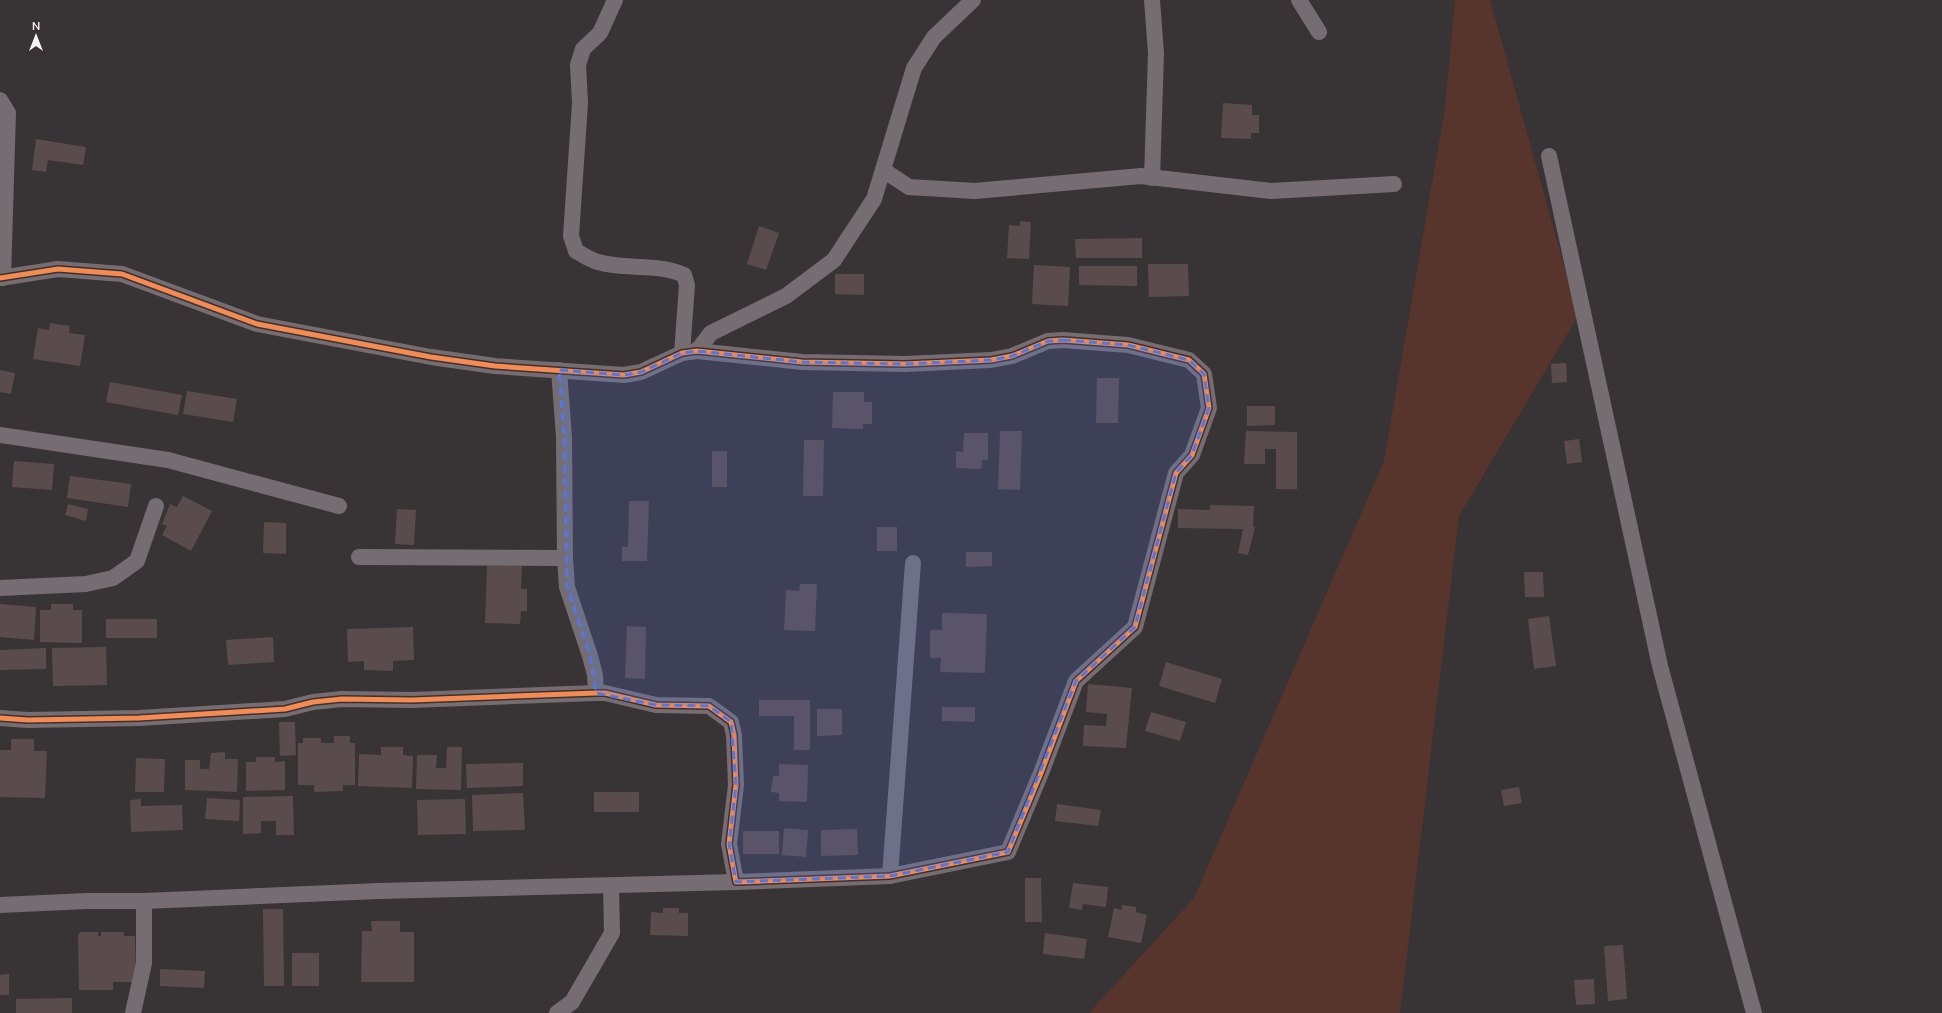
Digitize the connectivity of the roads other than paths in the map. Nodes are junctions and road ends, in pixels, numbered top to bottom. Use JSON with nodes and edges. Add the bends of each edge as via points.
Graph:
{"nodes":[{"id":1,"x":615,"y":0,"type":"edge"},
{"id":2,"x":974,"y":0,"type":"edge"},
{"id":3,"x":1152,"y":0,"type":"edge"},
{"id":4,"x":1299,"y":0,"type":"edge"},
{"id":5,"x":1319,"y":32,"type":"dead end"},
{"id":6,"x":0,"y":100,"type":"edge"},
{"id":7,"x":1548,"y":156,"type":"dead end"},
{"id":8,"x":884,"y":170,"type":"junction"},
{"id":9,"x":1152,"y":178,"type":"junction"},
{"id":10,"x":1394,"y":184,"type":"dead end"},
{"id":11,"x":2,"y":278,"type":"edge"},
{"id":12,"x":689,"y":352,"type":"junction"},
{"id":13,"x":559,"y":370,"type":"junction"},
{"id":14,"x":0,"y":435,"type":"edge"},
{"id":15,"x":156,"y":506,"type":"dead end"},
{"id":16,"x":339,"y":506,"type":"dead end"},
{"id":17,"x":359,"y":557,"type":"dead end"},
{"id":18,"x":565,"y":558,"type":"junction"},
{"id":19,"x":913,"y":563,"type":"dead end"},
{"id":20,"x":0,"y":588,"type":"edge"},
{"id":21,"x":596,"y":693,"type":"junction"},
{"id":22,"x":0,"y":718,"type":"edge"},
{"id":23,"x":890,"y":876,"type":"junction"},
{"id":24,"x":736,"y":882,"type":"junction"},
{"id":25,"x":611,"y":886,"type":"junction"},
{"id":26,"x":144,"y":901,"type":"junction"},
{"id":27,"x":0,"y":904,"type":"edge"},
{"id":28,"x":133,"y":1013,"type":"edge"},
{"id":29,"x":558,"y":1013,"type":"edge"},
{"id":30,"x":1754,"y":1013,"type":"edge"}],
"edges":[{"from":1,"to":12,"type":"street","via":[[600,33],[583,49],[578,65],[580,103],[571,236],[576,251],[596,262],[673,270],[684,275],[687,285]]},
{"from":2,"to":8,"type":"street","via":[[934,37],[914,68]]},
{"from":3,"to":9,"type":"street","via":[[1156,53]]},
{"from":4,"to":5,"type":"street"},
{"from":6,"to":11,"type":"street","via":[[8,113]]},
{"from":7,"to":30,"type":"street","via":[[1660,666]]},
{"from":8,"to":9,"type":"street","via":[[909,187],[975,191],[1141,176]]},
{"from":8,"to":12,"type":"street","via":[[874,199],[834,260],[786,296],[711,333]]},
{"from":9,"to":10,"type":"street","via":[[1271,191]]},
{"from":11,"to":13,"type":"street","via":[[58,269],[122,274],[257,324],[431,357],[495,366]]},
{"from":12,"to":13,"type":"street","via":[[641,372],[624,375]]},
{"from":12,"to":23,"type":"street","via":[[802,362],[905,364],[991,360],[1012,356],[1048,341],[1063,340],[1128,345],[1189,360],[1204,374],[1209,408],[1192,455],[1176,473],[1135,627],[1076,681],[1008,852]]},
{"from":13,"to":18,"type":"street","via":[[564,437]]},
{"from":14,"to":16,"type":"street","via":[[168,460]]},
{"from":15,"to":20,"type":"street","via":[[137,561],[113,578],[86,584]]},
{"from":17,"to":18,"type":"street"},
{"from":18,"to":21,"type":"street","via":[[567,587],[590,656]]},
{"from":19,"to":23,"type":"street"},
{"from":21,"to":22,"type":"street","via":[[412,700],[342,699],[313,702],[285,709],[139,718]]},
{"from":21,"to":24,"type":"street","via":[[656,705],[709,706],[731,722],[736,785],[729,844]]},
{"from":23,"to":24,"type":"street"},
{"from":24,"to":25,"type":"street"},
{"from":25,"to":26,"type":"street","via":[[378,891]]},
{"from":25,"to":29,"type":"street","via":[[612,934],[572,1002]]},
{"from":26,"to":27,"type":"street"},
{"from":26,"to":28,"type":"street","via":[[144,963]]}]}
